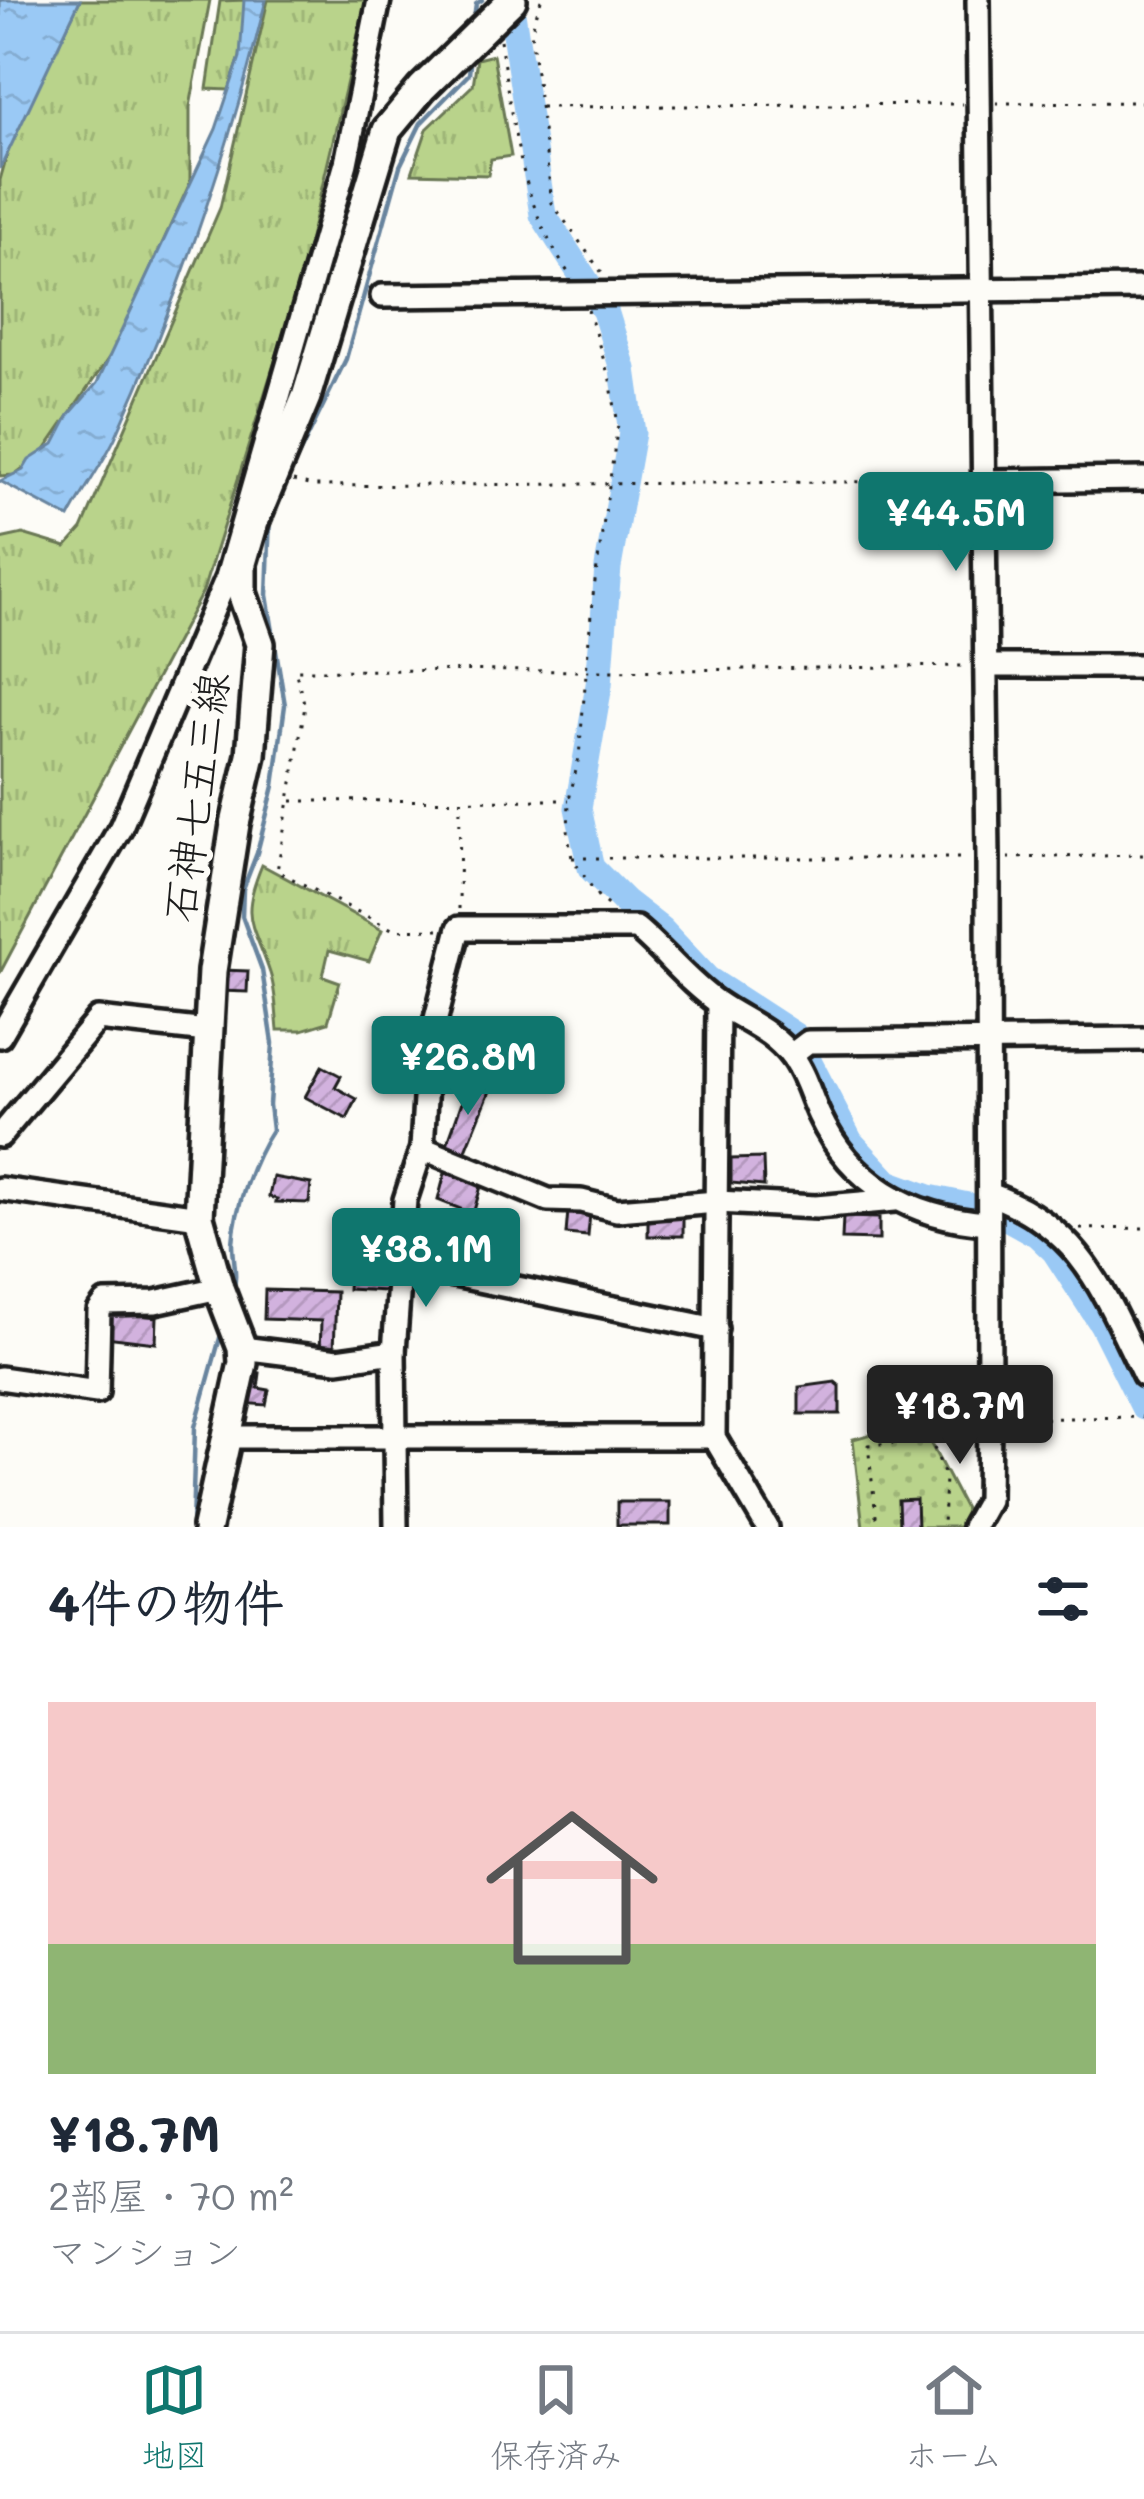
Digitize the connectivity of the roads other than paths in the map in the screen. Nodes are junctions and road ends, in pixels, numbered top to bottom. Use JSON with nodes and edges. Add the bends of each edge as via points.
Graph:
{"nodes":[{"id":1,"x":379,"y":0,"type":"edge"},
{"id":2,"x":978,"y":0,"type":"edge"},
{"id":3,"x":504,"y":7,"type":"edge"},
{"id":4,"x":1144,"y":288,"type":"edge"},
{"id":5,"x":980,"y":289,"type":"junction"},
{"id":6,"x":382,"y":296,"type":"dead end"},
{"id":7,"x":1144,"y":479,"type":"edge"},
{"id":8,"x":983,"y":481,"type":"junction"},
{"id":9,"x":986,"y":666,"type":"junction"},
{"id":10,"x":1144,"y":666,"type":"edge"},
{"id":11,"x":718,"y":1004,"type":"junction"},
{"id":12,"x":207,"y":1030,"type":"junction"},
{"id":13,"x":0,"y":1036,"type":"edge"},
{"id":14,"x":1144,"y":1040,"type":"edge"},
{"id":15,"x":986,"y":1041,"type":"junction"},
{"id":16,"x":798,"y":1050,"type":"junction"},
{"id":17,"x":0,"y":1136,"type":"edge"},
{"id":18,"x":422,"y":1148,"type":"junction"},
{"id":19,"x":0,"y":1189,"type":"edge"},
{"id":20,"x":989,"y":1194,"type":"junction"},
{"id":21,"x":895,"y":1200,"type":"junction"},
{"id":22,"x":717,"y":1202,"type":"junction"},
{"id":23,"x":199,"y":1217,"type":"junction"},
{"id":24,"x":988,"y":1223,"type":"junction"},
{"id":25,"x":401,"y":1264,"type":"junction"},
{"id":26,"x":219,"y":1288,"type":"junction"},
{"id":27,"x":716,"y":1329,"type":"junction"},
{"id":28,"x":242,"y":1348,"type":"junction"},
{"id":29,"x":394,"y":1352,"type":"junction"},
{"id":30,"x":1144,"y":1375,"type":"edge"},
{"id":31,"x":0,"y":1378,"type":"edge"},
{"id":32,"x":228,"y":1437,"type":"junction"},
{"id":33,"x":395,"y":1437,"type":"junction"},
{"id":34,"x":714,"y":1437,"type":"junction"},
{"id":35,"x":207,"y":1527,"type":"edge"},
{"id":36,"x":396,"y":1527,"type":"edge"},
{"id":37,"x":767,"y":1527,"type":"edge"},
{"id":38,"x":973,"y":1527,"type":"edge"}],
"edges":[{"from":1,"to":13,"type":"street","via":[[346,163],[227,577],[121,827]]},
{"from":2,"to":5,"type":"street"},
{"from":3,"to":12,"type":"main road","name":"石神七五三線","via":[[388,130],[306,397],[242,563],[242,593],[260,644],[251,755]]},
{"from":4,"to":5,"type":"street"},
{"from":5,"to":6,"type":"street"},
{"from":5,"to":8,"type":"street"},
{"from":7,"to":8,"type":"street"},
{"from":8,"to":9,"type":"street"},
{"from":9,"to":10,"type":"street"},
{"from":9,"to":15,"type":"street"},
{"from":11,"to":16,"type":"street"},
{"from":11,"to":18,"type":"street","via":[[636,928],[459,928],[428,1050]]},
{"from":11,"to":22,"type":"street"},
{"from":12,"to":17,"type":"street","via":[[98,1019]]},
{"from":12,"to":23,"type":"main road","name":"石神七五三線"},
{"from":14,"to":15,"type":"street"},
{"from":15,"to":16,"type":"street"},
{"from":15,"to":20,"type":"street"},
{"from":16,"to":21,"type":"street","via":[[842,1155]]},
{"from":18,"to":22,"type":"street","via":[[548,1200],[617,1210]]},
{"from":18,"to":25,"type":"street","via":[[405,1200]]},
{"from":19,"to":23,"type":"street"},
{"from":20,"to":24,"type":"street"},
{"from":20,"to":30,"type":"street","via":[[1057,1229],[1084,1261]]},
{"from":21,"to":22,"type":"street","via":[[816,1207]]},
{"from":21,"to":24,"type":"street"},
{"from":22,"to":27,"type":"street"},
{"from":23,"to":26,"type":"main road","name":"石神七五三線"},
{"from":24,"to":38,"type":"street","via":[[988,1500]]},
{"from":25,"to":27,"type":"street"},
{"from":25,"to":29,"type":"street"},
{"from":26,"to":28,"type":"main road","name":"石神七五三線"},
{"from":26,"to":31,"type":"street","via":[[105,1303],[98,1311],[97,1392]]},
{"from":27,"to":34,"type":"street"},
{"from":28,"to":29,"type":"street","via":[[338,1360]]},
{"from":28,"to":32,"type":"main road","name":"石神七五三線"},
{"from":29,"to":33,"type":"street"},
{"from":32,"to":33,"type":"street"},
{"from":32,"to":35,"type":"main road","name":"石神七五三線"},
{"from":33,"to":34,"type":"street"},
{"from":33,"to":36,"type":"street"},
{"from":34,"to":37,"type":"street"}]}
